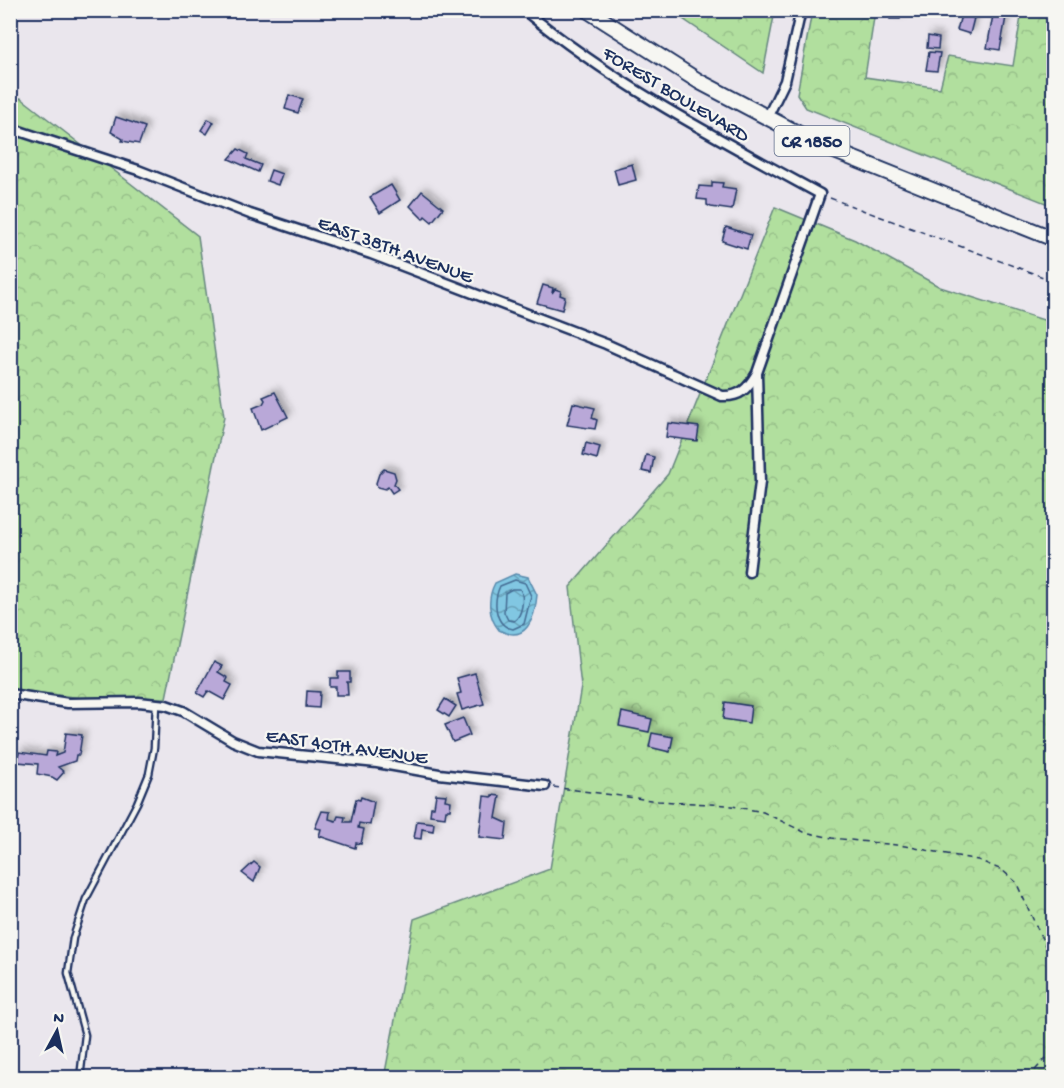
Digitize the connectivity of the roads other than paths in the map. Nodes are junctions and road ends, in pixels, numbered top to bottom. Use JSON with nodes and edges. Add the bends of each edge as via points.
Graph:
{"nodes":[{"id":1,"x":524,"y":10,"type":"edge"},
{"id":2,"x":587,"y":10,"type":"edge"},
{"id":3,"x":801,"y":10,"type":"edge"},
{"id":4,"x":767,"y":118,"type":"junction"},
{"id":5,"x":10,"y":128,"type":"edge"},
{"id":6,"x":820,"y":194,"type":"joint"},
{"id":7,"x":1053,"y":239,"type":"edge"},
{"id":8,"x":757,"y":373,"type":"junction"},
{"id":9,"x":749,"y":572,"type":"dead end"},
{"id":10,"x":10,"y":694,"type":"edge"},
{"id":11,"x":156,"y":704,"type":"junction"},
{"id":12,"x":545,"y":786,"type":"road end"},
{"id":13,"x":80,"y":1077,"type":"edge"}],
"edges":[{"from":1,"to":6,"type":"street","name":"FOREST BOULEVARD","via":[[568,46],[669,112]]},
{"from":2,"to":4,"type":"main road","number":"CR 1850","via":[[700,82]]},
{"from":3,"to":4,"type":"street","via":[[785,81]]},
{"from":4,"to":7,"type":"main road","number":"CR 1850","via":[[822,146]]},
{"from":5,"to":8,"type":"street","name":"EAST 38TH AVENUE","via":[[373,255],[606,344],[722,396],[745,391]]},
{"from":6,"to":8,"type":"street","name":"EAST 38TH AVENUE"},
{"from":8,"to":9,"type":"street","name":"EAST 38TH AVENUE","via":[[760,482]]},
{"from":10,"to":11,"type":"street","name":"EAST 40TH AVENUE","via":[[68,703]]},
{"from":11,"to":12,"type":"street","name":"EAST 40TH AVENUE","via":[[183,711],[258,751]]},
{"from":11,"to":13,"type":"lane","via":[[149,774],[86,899],[73,938],[68,973],[85,1035]]}]}
